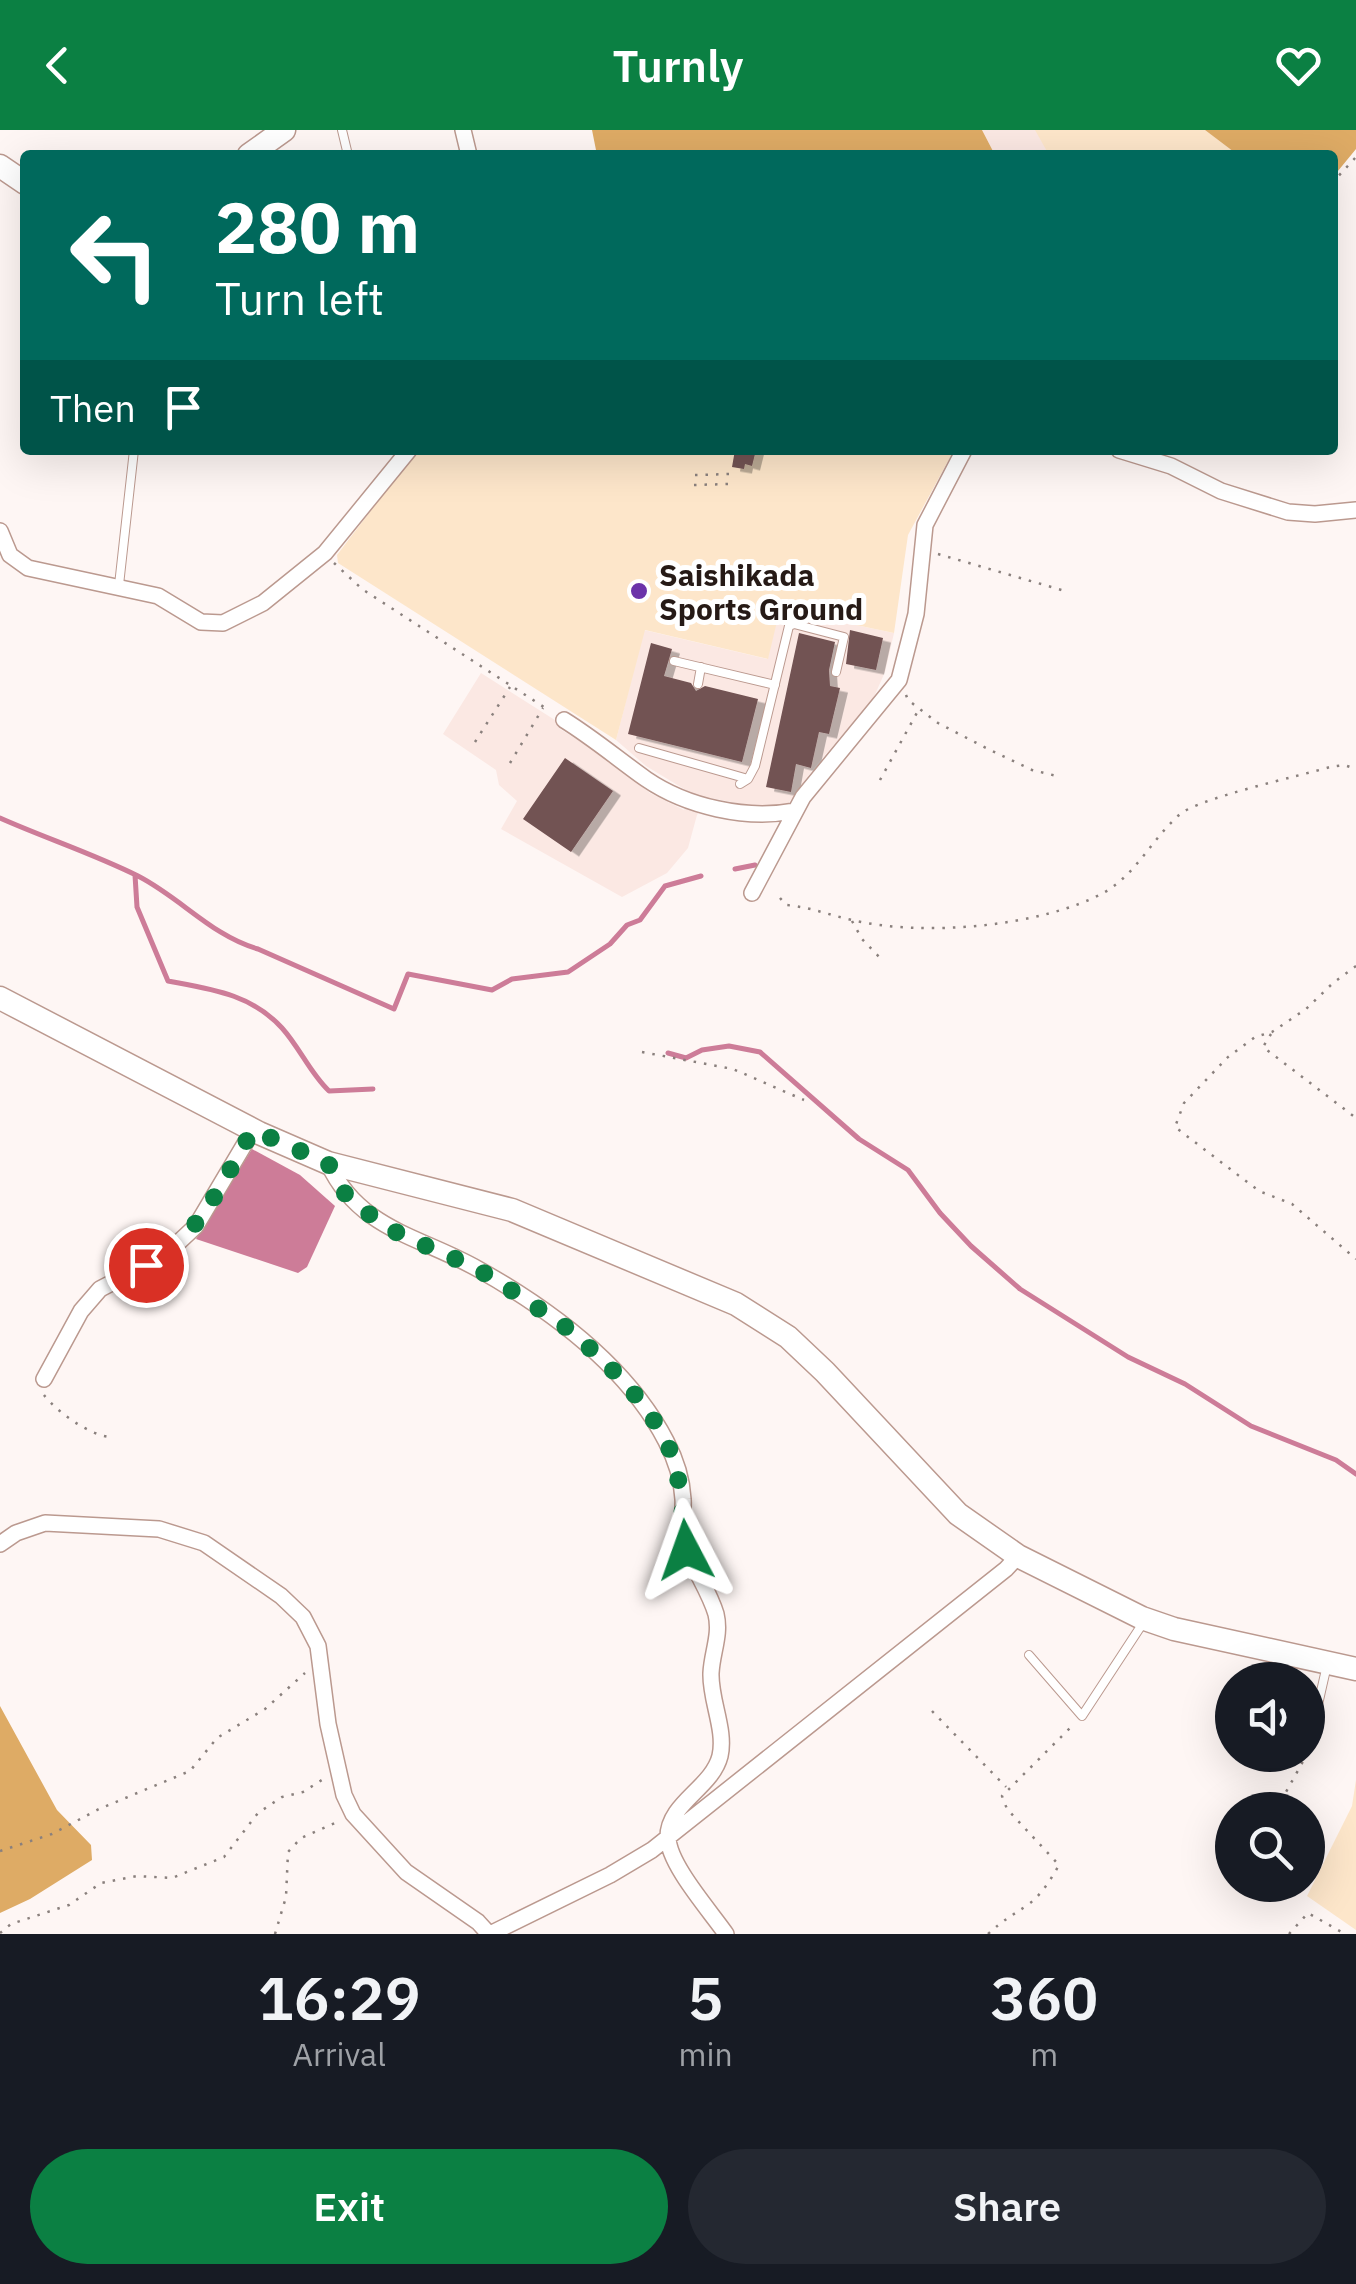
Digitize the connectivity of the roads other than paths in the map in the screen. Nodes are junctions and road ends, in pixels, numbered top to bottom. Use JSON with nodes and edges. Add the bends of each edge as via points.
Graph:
{"nodes":[{"id":1,"x":284,"y":130,"type":"edge"},
{"id":2,"x":255,"y":150,"type":"edge"},
{"id":3,"x":133,"y":455,"type":"edge"},
{"id":4,"x":405,"y":455,"type":"edge"},
{"id":5,"x":961,"y":455,"type":"edge"},
{"id":6,"x":1135,"y":455,"type":"edge"},
{"id":7,"x":1356,"y":510,"type":"edge"},
{"id":8,"x":0,"y":531,"type":"edge"},
{"id":9,"x":120,"y":585,"type":"junction"},
{"id":10,"x":674,"y":661,"type":"dead end"},
{"id":11,"x":702,"y":668,"type":"junction"},
{"id":12,"x":836,"y":672,"type":"dead end"},
{"id":13,"x":698,"y":684,"type":"dead end"},
{"id":14,"x":775,"y":685,"type":"junction"},
{"id":15,"x":564,"y":720,"type":"road end"},
{"id":16,"x":640,"y":748,"type":"dead end"},
{"id":17,"x":794,"y":811,"type":"junction"},
{"id":18,"x":752,"y":894,"type":"dead end"},
{"id":19,"x":0,"y":998,"type":"edge"},
{"id":20,"x":253,"y":1130,"type":"junction"},
{"id":21,"x":328,"y":1163,"type":"junction"},
{"id":22,"x":44,"y":1379,"type":"road end"},
{"id":23,"x":0,"y":1544,"type":"edge"},
{"id":24,"x":1018,"y":1556,"type":"junction"},
{"id":25,"x":1145,"y":1619,"type":"junction"},
{"id":26,"x":1030,"y":1655,"type":"dead end"},
{"id":27,"x":1328,"y":1663,"type":"junction"},
{"id":28,"x":1356,"y":1669,"type":"edge"},
{"id":29,"x":1325,"y":1676,"type":"edge"},
{"id":30,"x":668,"y":1838,"type":"junction"},
{"id":31,"x":511,"y":1930,"type":"edge"},
{"id":32,"x":490,"y":1934,"type":"edge"},
{"id":33,"x":726,"y":1934,"type":"edge"}],
"edges":[{"from":1,"to":2,"type":"street"},
{"from":3,"to":9,"type":"lane"},
{"from":4,"to":9,"type":"street","via":[[324,554],[263,603],[223,623],[201,622],[158,596]]},
{"from":5,"to":17,"type":"street","via":[[925,525],[914,627],[900,680]]},
{"from":6,"to":7,"type":"street","via":[[1288,512]]},
{"from":8,"to":9,"type":"street","via":[[10,554],[28,568]]},
{"from":10,"to":11,"type":"lane"},
{"from":11,"to":13,"type":"lane"},
{"from":11,"to":14,"type":"lane"},
{"from":12,"to":14,"type":"lane","via":[[844,638],[794,624]]},
{"from":14,"to":16,"type":"lane","via":[[755,766],[744,781]]},
{"from":15,"to":17,"type":"street","via":[[675,794],[766,816]]},
{"from":17,"to":18,"type":"street"},
{"from":19,"to":20,"type":"street"},
{"from":20,"to":21,"type":"street"},
{"from":20,"to":22,"type":"street","via":[[196,1226],[165,1255],[100,1289]]},
{"from":21,"to":24,"type":"street","via":[[512,1210],[736,1304],[788,1337],[958,1514]]},
{"from":21,"to":30,"type":"street","via":[[347,1197],[366,1212],[476,1268],[573,1332],[625,1382],[668,1444],[684,1500],[684,1541],[716,1615],[711,1674],[722,1743],[718,1764],[672,1820]]},
{"from":23,"to":32,"type":"street","via":[[45,1522],[159,1529],[188,1536],[233,1561],[294,1607],[311,1630],[353,1814],[406,1872]]},
{"from":24,"to":25,"type":"street"},
{"from":24,"to":30,"type":"street"},
{"from":25,"to":26,"type":"lane","via":[[1082,1716]]},
{"from":25,"to":27,"type":"street"},
{"from":27,"to":28,"type":"street"},
{"from":27,"to":29,"type":"lane"},
{"from":30,"to":31,"type":"street"},
{"from":30,"to":33,"type":"street"},
{"from":31,"to":32,"type":"street"}]}
